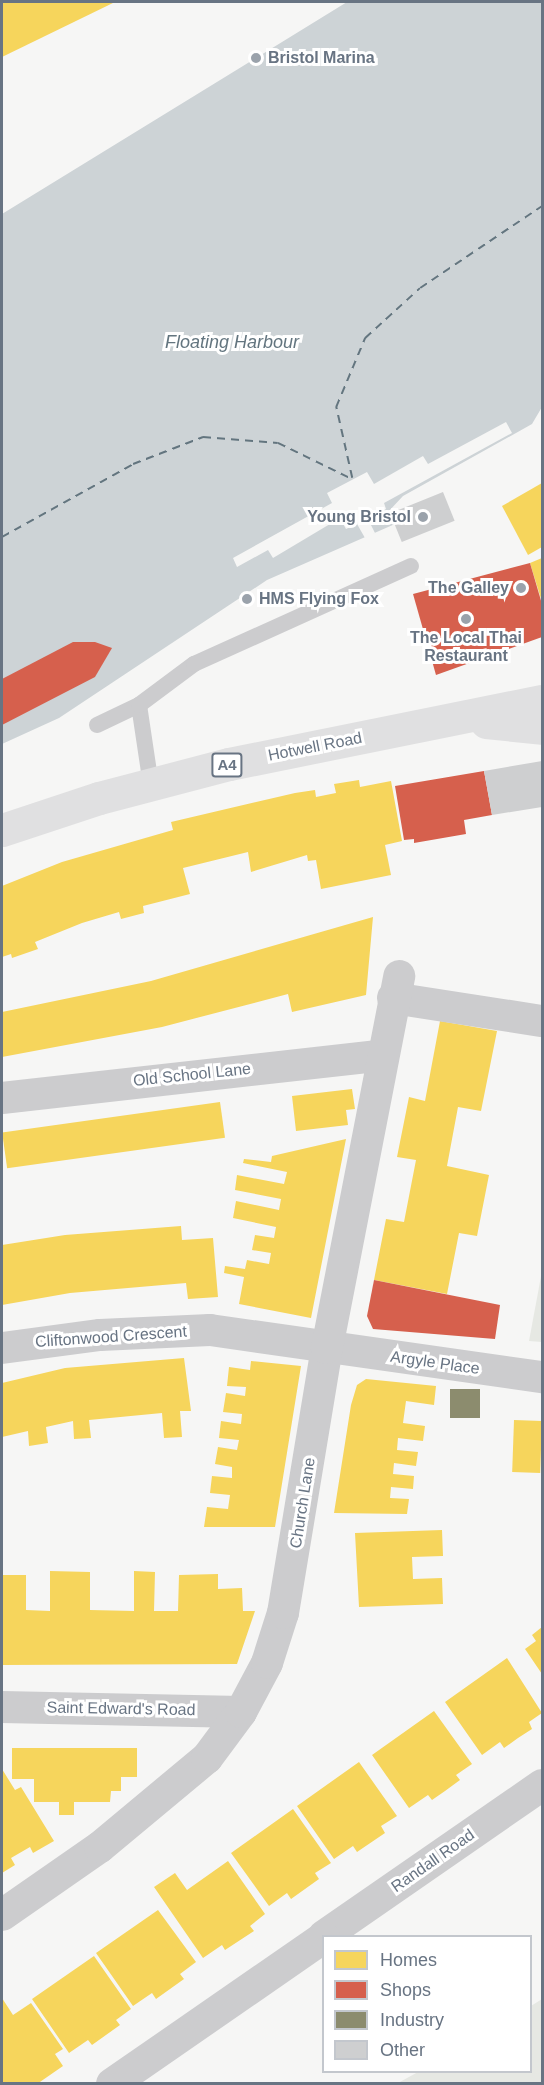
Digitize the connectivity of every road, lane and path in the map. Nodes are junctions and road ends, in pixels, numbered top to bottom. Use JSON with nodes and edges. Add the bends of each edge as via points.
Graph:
{"nodes":[{"id":1,"x":411,"y":567,"type":"dead end"},
{"id":2,"x":543,"y":701,"type":"edge"},
{"id":3,"x":139,"y":705,"type":"junction"},
{"id":4,"x":457,"y":719,"type":"junction"},
{"id":5,"x":97,"y":725,"type":"dead end"},
{"id":6,"x":543,"y":728,"type":"edge"},
{"id":7,"x":151,"y":785,"type":"junction"},
{"id":8,"x":2,"y":830,"type":"edge"},
{"id":9,"x":543,"y":1021,"type":"edge"},
{"id":10,"x":383,"y":1055,"type":"junction"},
{"id":11,"x":2,"y":1098,"type":"edge"},
{"id":12,"x":2,"y":1348,"type":"edge"},
{"id":13,"x":327,"y":1348,"type":"junction"},
{"id":14,"x":543,"y":1377,"type":"edge"},
{"id":15,"x":2,"y":1707,"type":"edge"},
{"id":16,"x":242,"y":1712,"type":"junction"},
{"id":17,"x":543,"y":1785,"type":"edge"},
{"id":18,"x":2,"y":1915,"type":"edge"},
{"id":19,"x":327,"y":1935,"type":"edge"},
{"id":20,"x":322,"y":1938,"type":"edge"},
{"id":21,"x":112,"y":2084,"type":"edge"}],
"edges":[{"from":1,"to":3,"type":"lane","via":[[194,664]]},
{"from":2,"to":4,"type":"main road","name":"Hotwell Road","number":"A4"},
{"from":3,"to":5,"type":"lane"},
{"from":3,"to":7,"type":"lane"},
{"from":4,"to":6,"type":"main road","name":"Hotwell Road","number":"A4"},
{"from":4,"to":7,"type":"main road","name":"Hotwell Road","number":"A4","via":[[229,764]]},
{"from":7,"to":8,"type":"main road","name":"Hotwell Road","number":"A4"},
{"from":9,"to":10,"type":"street","name":"Church Lane","via":[[396,987]]},
{"from":10,"to":11,"type":"street","name":"Old School Lane"},
{"from":10,"to":13,"type":"street","name":"Church Lane"},
{"from":12,"to":13,"type":"street","name":"Cliftonwood Crescent","via":[[100,1335],[183,1330],[235,1333]]},
{"from":13,"to":14,"type":"street","name":"Argyle Place"},
{"from":13,"to":16,"type":"street","name":"Church Lane","via":[[283,1613],[267,1663]]},
{"from":15,"to":16,"type":"street","name":"Saint Edward's Road"},
{"from":16,"to":18,"type":"street","name":"Church Lane","via":[[207,1758],[100,1847]]},
{"from":17,"to":19,"type":"street","name":"Randall Road"},
{"from":20,"to":21,"type":"street","name":"Randall Road"}]}
